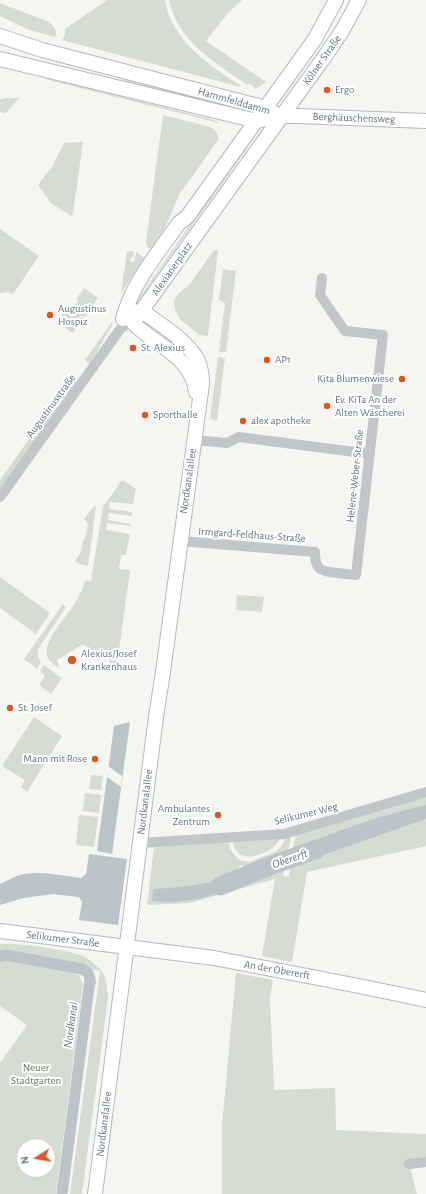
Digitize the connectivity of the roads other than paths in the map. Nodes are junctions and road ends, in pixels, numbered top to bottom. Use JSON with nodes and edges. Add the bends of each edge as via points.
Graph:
{"nodes":[{"id":1,"x":336,"y":0,"type":"edge"},
{"id":2,"x":359,"y":0,"type":"edge"},
{"id":3,"x":0,"y":36,"type":"edge"},
{"id":4,"x":0,"y":59,"type":"edge"},
{"id":5,"x":266,"y":108,"type":"junction"},
{"id":6,"x":281,"y":116,"type":"junction"},
{"id":7,"x":426,"y":121,"type":"edge"},
{"id":8,"x":257,"y":122,"type":"junction"},
{"id":9,"x":322,"y":278,"type":"dead end"},
{"id":10,"x":129,"y":319,"type":"junction"},
{"id":11,"x":194,"y":440,"type":"junction"},
{"id":12,"x":370,"y":454,"type":"junction"},
{"id":13,"x":0,"y":497,"type":"edge"},
{"id":14,"x":180,"y":541,"type":"junction"},
{"id":15,"x":356,"y":575,"type":"joint"},
{"id":16,"x":426,"y":792,"type":"edge"},
{"id":17,"x":140,"y":843,"type":"junction"},
{"id":18,"x":0,"y":931,"type":"edge"},
{"id":19,"x":126,"y":947,"type":"junction"},
{"id":20,"x":426,"y":1000,"type":"edge"},
{"id":21,"x":426,"y":1162,"type":"edge"},
{"id":22,"x":408,"y":1164,"type":"dead end"},
{"id":23,"x":95,"y":1194,"type":"edge"}],
"edges":[{"from":1,"to":5,"type":"main road","name":"Kölner Straße","via":[[315,40]]},
{"from":2,"to":6,"type":"main road","name":"Kölner Straße","via":[[342,31]]},
{"from":3,"to":5,"type":"main road","name":"Hammfelddamm","via":[[42,50]]},
{"from":4,"to":8,"type":"main road","name":"Hammfelddamm"},
{"from":5,"to":6,"type":"main road","name":"Hammfelddamm"},
{"from":5,"to":8,"type":"main road","name":"Alexianerplatz"},
{"from":6,"to":7,"type":"main road","name":"Berghäuschensweg"},
{"from":6,"to":8,"type":"main road","name":"Hammfelddamm"},
{"from":6,"to":10,"type":"main road","name":"Alexianerplatz"},
{"from":8,"to":10,"type":"main road","name":"Alexianerplatz","via":[[187,217],[140,292]]},
{"from":9,"to":12,"type":"street","name":"Helene-Weber-Straße","via":[[320,295],[345,331],[383,335]]},
{"from":10,"to":11,"type":"main road","name":"Nordkanalallee","via":[[180,360],[194,380],[198,411]]},
{"from":10,"to":13,"type":"street","name":"Augustinusstraße"},
{"from":11,"to":12,"type":"street","via":[[226,443],[239,437]]},
{"from":11,"to":14,"type":"main road","name":"Nordkanalallee"},
{"from":12,"to":15,"type":"street","name":"Helene-Weber-Straße"},
{"from":14,"to":15,"type":"street","name":"Irmgard-Feldhaus-Straße","via":[[315,552],[315,560],[322,570]]},
{"from":14,"to":17,"type":"main road","name":"Nordkanalallee"},
{"from":16,"to":17,"type":"street","name":"Selikumer Weg","via":[[284,834]]},
{"from":17,"to":19,"type":"main road","name":"Nordkanalallee"},
{"from":18,"to":19,"type":"main road","name":"Selikumer Straße"},
{"from":19,"to":20,"type":"main road","name":"An der Obererft","via":[[214,958]]},
{"from":19,"to":23,"type":"main road","name":"Nordkanalallee"},
{"from":21,"to":22,"type":"street"}]}
